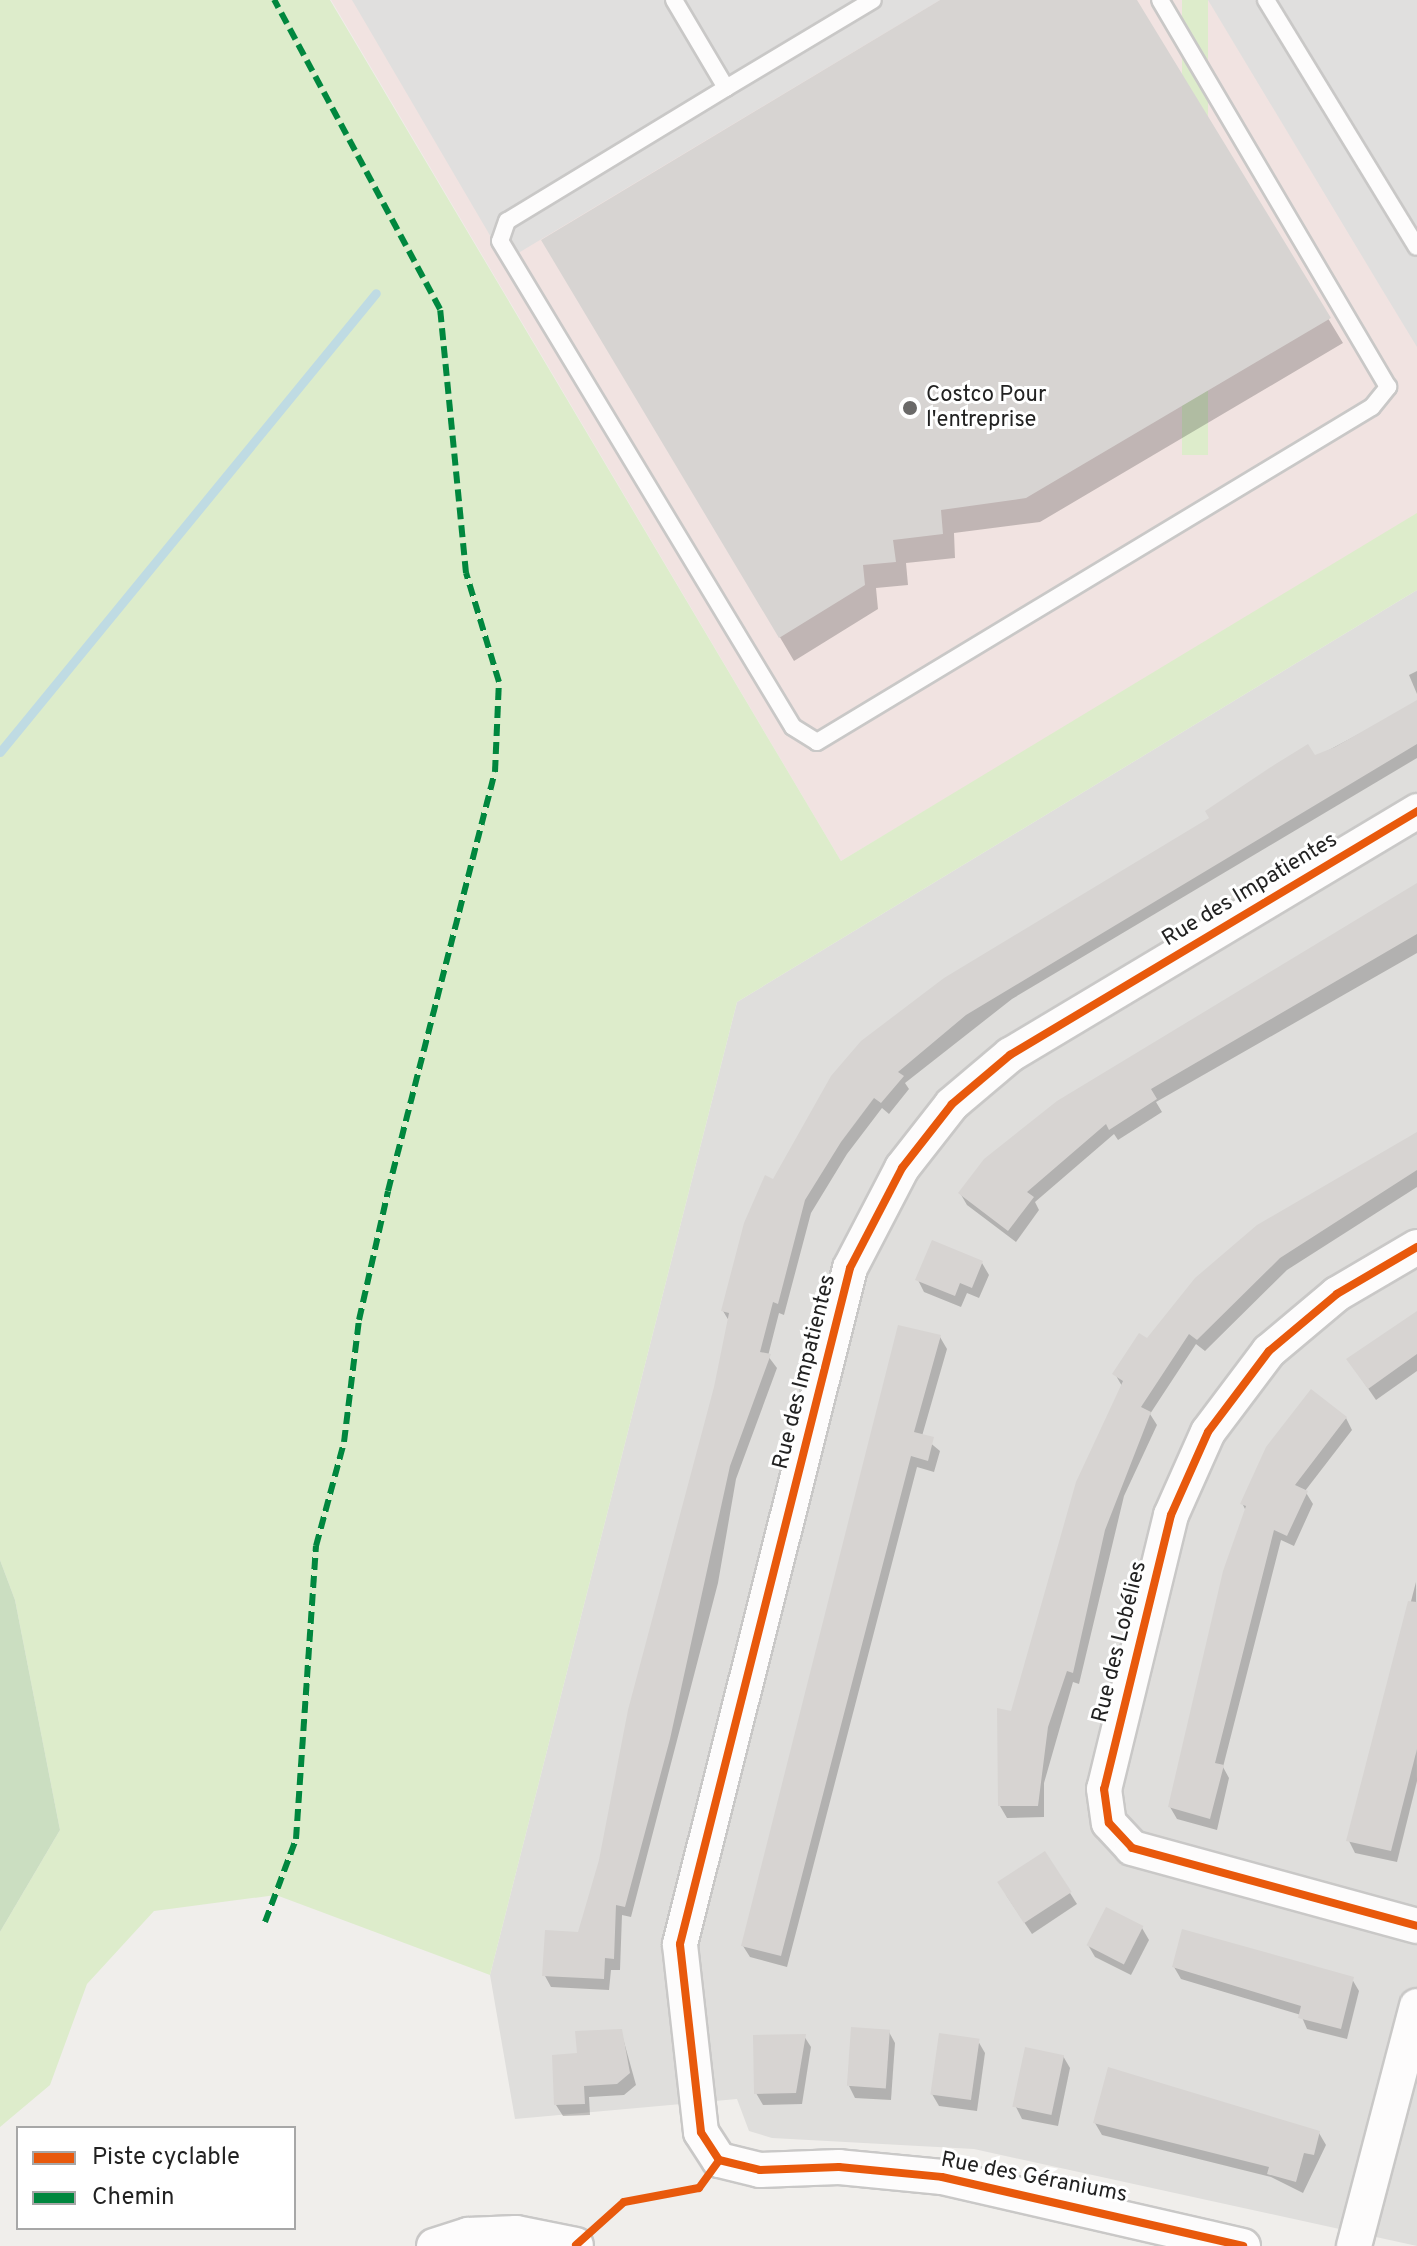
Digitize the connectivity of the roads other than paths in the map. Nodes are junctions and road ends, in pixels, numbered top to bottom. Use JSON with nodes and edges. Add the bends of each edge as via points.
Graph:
{"nodes":[{"id":1,"x":674,"y":0,"type":"edge"},
{"id":2,"x":873,"y":0,"type":"edge"},
{"id":3,"x":1160,"y":0,"type":"edge"},
{"id":4,"x":1266,"y":0,"type":"edge"},
{"id":5,"x":726,"y":88,"type":"junction"},
{"id":6,"x":1417,"y":247,"type":"edge"},
{"id":7,"x":1417,"y":811,"type":"edge"},
{"id":8,"x":1417,"y":1247,"type":"edge"},
{"id":9,"x":1417,"y":1926,"type":"edge"},
{"id":10,"x":1417,"y":2006,"type":"edge"},
{"id":11,"x":719,"y":2160,"type":"joint"},
{"id":12,"x":576,"y":2245,"type":"edge"},
{"id":13,"x":434,"y":2246,"type":"edge"},
{"id":14,"x":1243,"y":2246,"type":"edge"},
{"id":15,"x":1354,"y":2246,"type":"edge"}],
"edges":[{"from":1,"to":5,"type":"lane"},
{"from":2,"to":5,"type":"lane"},
{"from":3,"to":5,"type":"lane","via":[[1388,387],[1372,407],[817,742],[793,727],[500,241],[507,221]]},
{"from":4,"to":6,"type":"lane"},
{"from":7,"to":11,"type":"street","name":"Rue des Impatientes","via":[[1010,1055],[952,1104],[895,1180],[850,1268],[680,1944],[701,2132]]},
{"from":8,"to":9,"type":"street","name":"Rue des Lobélies","via":[[1337,1294],[1269,1351],[1208,1432],[1171,1515],[1104,1789],[1109,1823],[1132,1848]]},
{"from":10,"to":15,"type":"street"},
{"from":11,"to":14,"type":"street","name":"Rue des Géraniums","via":[[760,2170],[839,2167],[942,2177]]},
{"from":12,"to":13,"type":"street","via":[[516,2233],[468,2235]]}]}
